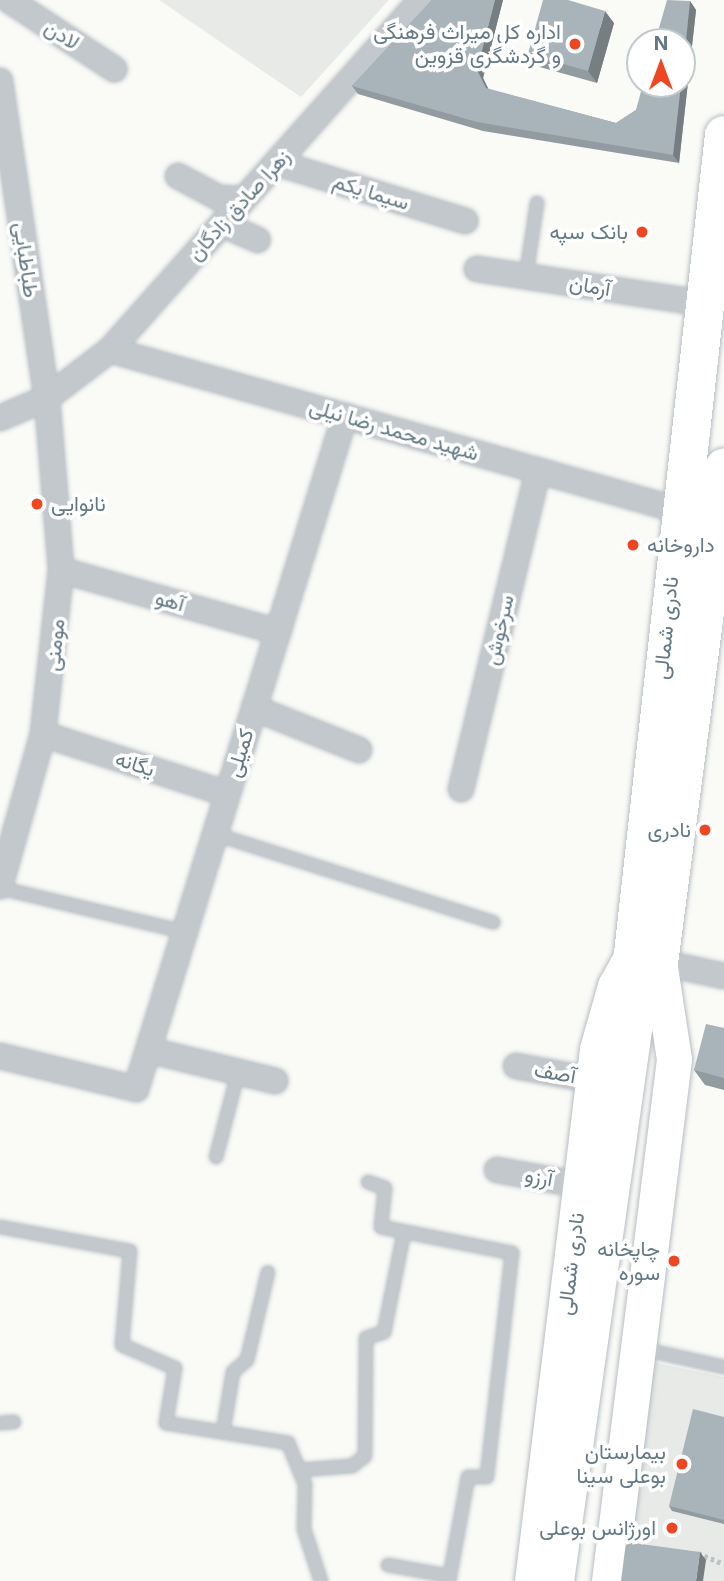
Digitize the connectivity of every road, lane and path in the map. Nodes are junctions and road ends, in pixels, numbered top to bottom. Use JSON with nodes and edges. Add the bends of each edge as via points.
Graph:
{"nodes":[{"id":1,"x":9,"y":0,"type":"edge"},
{"id":2,"x":421,"y":0,"type":"edge"},
{"id":3,"x":114,"y":69,"type":"dead end"},
{"id":4,"x":0,"y":81,"type":"edge"},
{"id":5,"x":724,"y":135,"type":"edge"},
{"id":6,"x":4,"y":140,"type":"edge"},
{"id":7,"x":276,"y":163,"type":"junction"},
{"id":8,"x":178,"y":176,"type":"dead end"},
{"id":9,"x":244,"y":199,"type":"junction"},
{"id":10,"x":537,"y":203,"type":"dead end"},
{"id":11,"x":465,"y":221,"type":"dead end"},
{"id":12,"x":222,"y":225,"type":"junction"},
{"id":13,"x":258,"y":240,"type":"dead end"},
{"id":14,"x":477,"y":269,"type":"dead end"},
{"id":15,"x":526,"y":276,"type":"junction"},
{"id":16,"x":703,"y":303,"type":"junction"},
{"id":17,"x":110,"y":350,"type":"junction"},
{"id":18,"x":47,"y":398,"type":"junction"},
{"id":19,"x":345,"y":416,"type":"junction"},
{"id":20,"x":0,"y":418,"type":"edge"},
{"id":21,"x":724,"y":468,"type":"edge"},
{"id":22,"x":538,"y":471,"type":"junction"},
{"id":23,"x":678,"y":510,"type":"junction"},
{"id":24,"x":61,"y":570,"type":"junction"},
{"id":25,"x":716,"y":590,"type":"edge"},
{"id":26,"x":278,"y":632,"type":"junction"},
{"id":27,"x":254,"y":708,"type":"junction"},
{"id":28,"x":43,"y":734,"type":"junction"},
{"id":29,"x":359,"y":750,"type":"dead end"},
{"id":30,"x":461,"y":789,"type":"dead end"},
{"id":31,"x":228,"y":794,"type":"junction"},
{"id":32,"x":215,"y":834,"type":"junction"},
{"id":33,"x":0,"y":887,"type":"edge"},
{"id":34,"x":493,"y":922,"type":"dead end"},
{"id":35,"x":184,"y":932,"type":"junction"},
{"id":36,"x":646,"y":958,"type":"junction"},
{"id":37,"x":724,"y":976,"type":"edge"},
{"id":38,"x":148,"y":1050,"type":"junction"},
{"id":39,"x":0,"y":1056,"type":"edge"},
{"id":40,"x":516,"y":1066,"type":"dead end"},
{"id":41,"x":238,"y":1073,"type":"junction"},
{"id":42,"x":593,"y":1080,"type":"junction"},
{"id":43,"x":275,"y":1082,"type":"dead end"},
{"id":44,"x":216,"y":1157,"type":"dead end"},
{"id":45,"x":497,"y":1170,"type":"dead end"},
{"id":46,"x":368,"y":1182,"type":"dead end"},
{"id":47,"x":580,"y":1185,"type":"junction"},
{"id":48,"x":0,"y":1227,"type":"edge"},
{"id":49,"x":404,"y":1232,"type":"junction"},
{"id":50,"x":268,"y":1272,"type":"dead end"},
{"id":51,"x":638,"y":1348,"type":"junction"},
{"id":52,"x":724,"y":1367,"type":"edge"},
{"id":53,"x":14,"y":1422,"type":"dead end"},
{"id":54,"x":0,"y":1423,"type":"edge"},
{"id":55,"x":223,"y":1432,"type":"junction"},
{"id":56,"x":299,"y":1470,"type":"junction"},
{"id":57,"x":691,"y":1552,"type":"edge"},
{"id":58,"x":724,"y":1564,"type":"edge"},
{"id":59,"x":388,"y":1565,"type":"dead end"},
{"id":60,"x":449,"y":1579,"type":"edge"},
{"id":61,"x":321,"y":1581,"type":"edge"},
{"id":62,"x":532,"y":1581,"type":"edge"},
{"id":63,"x":555,"y":1581,"type":"edge"},
{"id":64,"x":582,"y":1581,"type":"edge"},
{"id":65,"x":609,"y":1581,"type":"edge"}],
"edges":[{"from":1,"to":3,"type":"street","name":"لادن"},
{"from":2,"to":7,"type":"street","name":"زهرا صادق زادگان"},
{"from":4,"to":6,"type":"street","name":"طباطبایی"},
{"from":5,"to":16,"type":"main road","name":"نادری شمالی"},
{"from":6,"to":18,"type":"street","name":"طباطبایی"},
{"from":7,"to":9,"type":"street","name":"زهرا صادق زادگان"},
{"from":7,"to":11,"type":"street","name":"سیما یکم"},
{"from":8,"to":9,"type":"street","via":[[219,198]]},
{"from":9,"to":12,"type":"street","name":"زهرا صادق زادگان"},
{"from":10,"to":15,"type":"lane"},
{"from":12,"to":13,"type":"street"},
{"from":12,"to":17,"type":"street","name":"زهرا صادق زادگان"},
{"from":14,"to":15,"type":"street","name":"آرمان"},
{"from":15,"to":16,"type":"street","name":"آرمان"},
{"from":16,"to":23,"type":"main road","name":"نادری شمالی"},
{"from":17,"to":18,"type":"street","name":"زهرا صادق زادگان"},
{"from":17,"to":19,"type":"street","name":"شهید محمد رضا نیلی"},
{"from":18,"to":20,"type":"street","name":"زهرا صادق زادگان"},
{"from":18,"to":24,"type":"street","name":"مومنی"},
{"from":19,"to":22,"type":"street","name":"شهید محمد رضا نیلی"},
{"from":19,"to":26,"type":"street","name":"کمیلی"},
{"from":21,"to":25,"type":"main road","name":"نادری شمالی"},
{"from":22,"to":23,"type":"street","name":"شهید محمد رضا نیلی"},
{"from":22,"to":30,"type":"street","name":"سرخوش"},
{"from":23,"to":36,"type":"main road","name":"نادری شمالی"},
{"from":24,"to":26,"type":"street","name":"آهو"},
{"from":24,"to":28,"type":"street","name":"مومنی"},
{"from":25,"to":36,"type":"main road","name":"نادری شمالی"},
{"from":26,"to":27,"type":"street","name":"کمیلی"},
{"from":27,"to":29,"type":"street"},
{"from":27,"to":31,"type":"street","name":"کمیلی"},
{"from":28,"to":31,"type":"street","name":"یگانه"},
{"from":28,"to":33,"type":"street","name":"مومنی"},
{"from":31,"to":32,"type":"street","name":"کمیلی"},
{"from":32,"to":34,"type":"lane"},
{"from":32,"to":35,"type":"street","name":"کمیلی"},
{"from":33,"to":35,"type":"lane"},
{"from":35,"to":38,"type":"street","name":"کمیلی"},
{"from":36,"to":37,"type":"street"},
{"from":36,"to":42,"type":"main road","name":"نادری شمالی","via":[[615,986]]},
{"from":36,"to":51,"type":"main road","name":"نادری شمالی","via":[[674,1059]]},
{"from":36,"to":63,"type":"main road","name":"نادری شمالی"},
{"from":36,"to":64,"type":"main road","name":"نادری شمالی"},
{"from":38,"to":39,"type":"street","name":"کمیلی","via":[[136,1089]]},
{"from":38,"to":41,"type":"street"},
{"from":40,"to":42,"type":"street","name":"آصف"},
{"from":41,"to":43,"type":"street"},
{"from":41,"to":44,"type":"lane"},
{"from":42,"to":47,"type":"main road","name":"نادری شمالی"},
{"from":45,"to":47,"type":"street","name":"آرزو"},
{"from":46,"to":49,"type":"lane","via":[[385,1188],[381,1227]]},
{"from":47,"to":62,"type":"main road","name":"نادری شمالی"},
{"from":48,"to":55,"type":"lane","via":[[130,1251],[122,1345],[175,1368],[166,1423]]},
{"from":49,"to":56,"type":"lane","via":[[384,1332],[366,1338],[365,1456],[352,1466]]},
{"from":49,"to":60,"type":"lane","via":[[512,1253],[487,1477],[468,1477]]},
{"from":50,"to":55,"type":"lane","via":[[247,1360],[233,1371]]},
{"from":51,"to":52,"type":"lane"},
{"from":51,"to":65,"type":"main road","name":"نادری شمالی"},
{"from":53,"to":54,"type":"lane"},
{"from":55,"to":56,"type":"lane","via":[[288,1443]]},
{"from":56,"to":61,"type":"lane","via":[[304,1529]]},
{"from":57,"to":58,"type":"path","via":[[716,1556]]},
{"from":59,"to":60,"type":"lane"}]}
